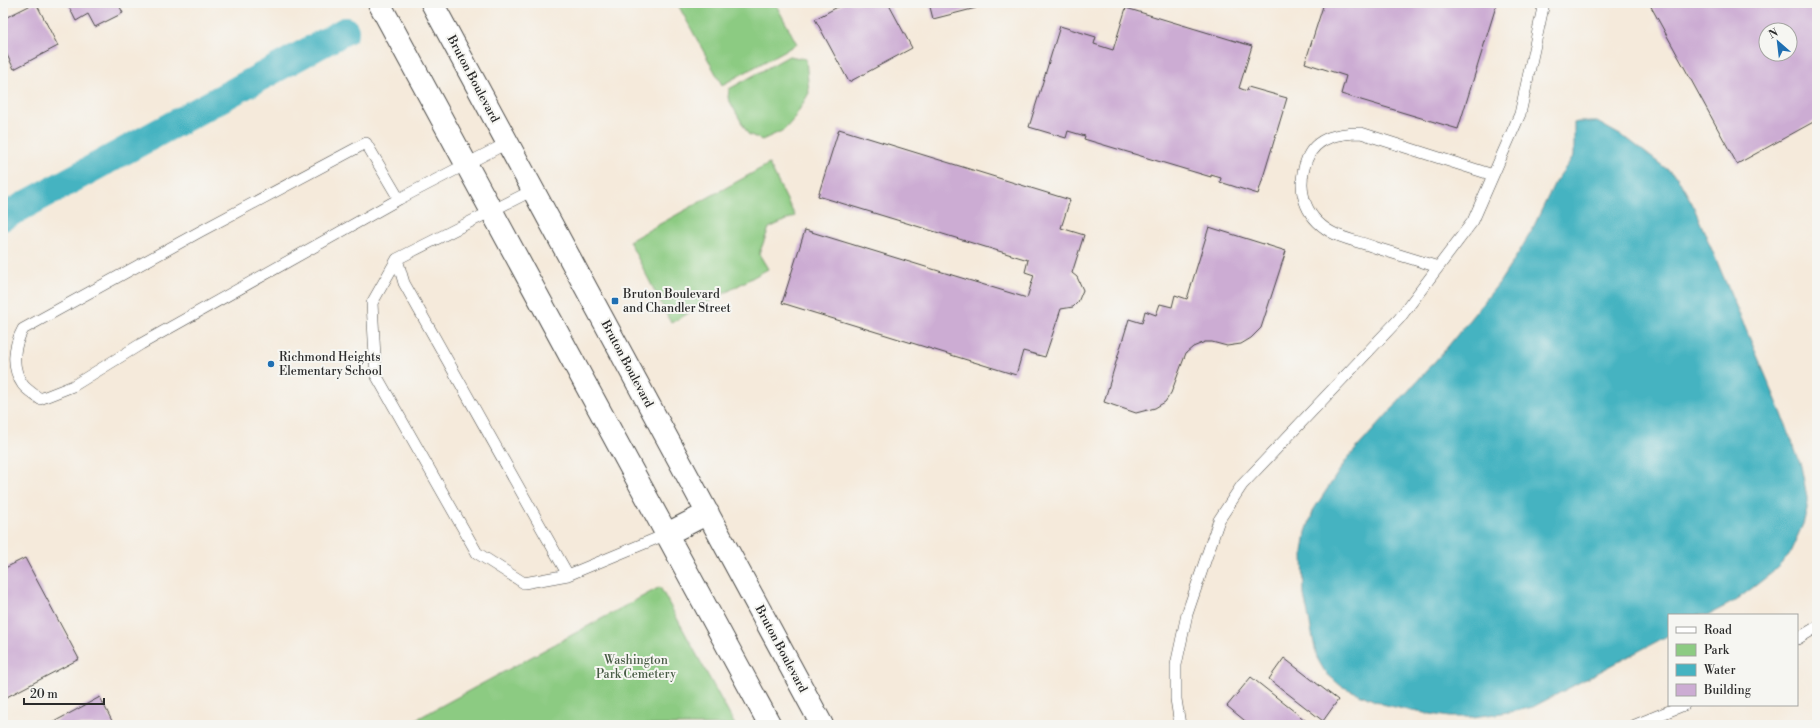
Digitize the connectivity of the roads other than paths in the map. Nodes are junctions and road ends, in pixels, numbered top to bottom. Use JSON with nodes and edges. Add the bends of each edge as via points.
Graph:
{"nodes":[{"id":1,"x":379,"y":3,"type":"edge"},
{"id":2,"x":432,"y":3,"type":"edge"},
{"id":3,"x":1544,"y":3,"type":"edge"},
{"id":4,"x":507,"y":143,"type":"junction"},
{"id":5,"x":467,"y":165,"type":"junction"},
{"id":6,"x":1493,"y":175,"type":"junction"},
{"id":7,"x":533,"y":190,"type":"junction"},
{"id":8,"x":399,"y":199,"type":"junction"},
{"id":9,"x":492,"y":212,"type":"junction"},
{"id":10,"x":397,"y":258,"type":"junction"},
{"id":11,"x":1438,"y":267,"type":"junction"},
{"id":12,"x":708,"y":513,"type":"junction"},
{"id":13,"x":667,"y":534,"type":"junction"},
{"id":14,"x":568,"y":575,"type":"junction"},
{"id":15,"x":1817,"y":627,"type":"edge"},
{"id":16,"x":1798,"y":638,"type":"edge"},
{"id":17,"x":1682,"y":706,"type":"edge"},
{"id":18,"x":770,"y":725,"type":"edge"},
{"id":19,"x":822,"y":725,"type":"edge"},
{"id":20,"x":1180,"y":725,"type":"edge"},
{"id":21,"x":1635,"y":725,"type":"edge"}],
"edges":[{"from":1,"to":5,"type":"street"},
{"from":2,"to":4,"type":"street","name":"Bruton Boulevard"},
{"from":3,"to":6,"type":"lane","via":[[1520,114]]},
{"from":4,"to":5,"type":"lane"},
{"from":4,"to":7,"type":"street","name":"Bruton Boulevard"},
{"from":5,"to":8,"type":"lane"},
{"from":5,"to":9,"type":"street"},
{"from":6,"to":11,"type":"lane","via":[[1473,221]]},
{"from":6,"to":11,"type":"lane","via":[[1361,133],[1343,133],[1324,140],[1310,153],[1304,168],[1301,188],[1306,205],[1316,222],[1332,233]]},
{"from":7,"to":9,"type":"lane"},
{"from":7,"to":12,"type":"street","name":"Bruton Boulevard"},
{"from":8,"to":8,"type":"lane","via":[[366,143],[23,329],[17,339],[14,353],[16,370],[24,386],[40,399],[73,386],[141,344]]},
{"from":9,"to":10,"type":"lane"},
{"from":9,"to":13,"type":"street"},
{"from":10,"to":14,"type":"lane","via":[[404,283]]},
{"from":10,"to":14,"type":"lane","via":[[372,303],[376,374],[477,553],[524,583]]},
{"from":11,"to":20,"type":"lane","via":[[1399,319],[1242,485],[1219,520],[1187,614],[1176,665],[1176,699]]},
{"from":12,"to":13,"type":"street"},
{"from":12,"to":19,"type":"street","name":"Bruton Boulevard"},
{"from":13,"to":14,"type":"lane"},
{"from":13,"to":18,"type":"street"},
{"from":15,"to":16,"type":"lane"},
{"from":17,"to":21,"type":"lane"}]}
